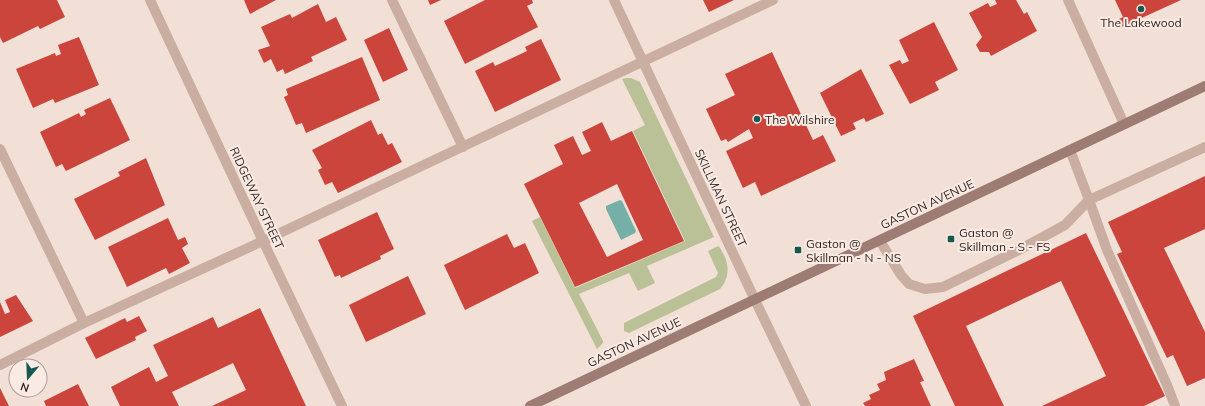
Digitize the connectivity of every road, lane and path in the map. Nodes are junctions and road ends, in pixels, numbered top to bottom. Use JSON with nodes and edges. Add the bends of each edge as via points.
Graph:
{"nodes":[{"id":1,"x":150,"y":0,"type":"edge"},
{"id":2,"x":392,"y":0,"type":"edge"},
{"id":3,"x":614,"y":0,"type":"edge"},
{"id":4,"x":773,"y":0,"type":"edge"},
{"id":5,"x":1068,"y":0,"type":"edge"},
{"id":6,"x":643,"y":62,"type":"junction"},
{"id":7,"x":1205,"y":86,"type":"edge"},
{"id":8,"x":1124,"y":124,"type":"junction"},
{"id":9,"x":463,"y":147,"type":"junction"},
{"id":10,"x":1205,"y":147,"type":"edge"},
{"id":11,"x":0,"y":149,"type":"edge"},
{"id":12,"x":1070,"y":150,"type":"junction"},
{"id":13,"x":1089,"y":200,"type":"junction"},
{"id":14,"x":263,"y":241,"type":"junction"},
{"id":15,"x":880,"y":241,"type":"junction"},
{"id":16,"x":755,"y":300,"type":"junction"},
{"id":17,"x":84,"y":323,"type":"junction"},
{"id":18,"x":0,"y":366,"type":"edge"},
{"id":19,"x":342,"y":406,"type":"edge"},
{"id":20,"x":530,"y":406,"type":"edge"},
{"id":21,"x":806,"y":406,"type":"edge"},
{"id":22,"x":1175,"y":406,"type":"edge"}],
"edges":[{"from":1,"to":14,"type":"street","name":"RIDGEWAY STREET"},
{"from":2,"to":9,"type":"street"},
{"from":3,"to":6,"type":"street","name":"SKILLMAN STREET"},
{"from":4,"to":6,"type":"street"},
{"from":5,"to":8,"type":"street"},
{"from":6,"to":9,"type":"street"},
{"from":6,"to":16,"type":"street","name":"SKILLMAN STREET"},
{"from":7,"to":8,"type":"main road","name":"GASTON AVENUE"},
{"from":8,"to":12,"type":"main road","name":"GASTON AVENUE"},
{"from":9,"to":14,"type":"street"},
{"from":10,"to":13,"type":"street"},
{"from":11,"to":17,"type":"street"},
{"from":12,"to":13,"type":"street"},
{"from":12,"to":15,"type":"main road","name":"GASTON AVENUE"},
{"from":13,"to":15,"type":"street","via":[[1065,225],[943,287],[925,289],[909,284],[901,276]]},
{"from":13,"to":22,"type":"street","via":[[1107,250]]},
{"from":14,"to":17,"type":"street"},
{"from":14,"to":19,"type":"street","name":"RIDGEWAY STREET"},
{"from":15,"to":16,"type":"main road","name":"GASTON AVENUE"},
{"from":16,"to":20,"type":"main road","name":"GASTON AVENUE"},
{"from":16,"to":21,"type":"street","name":"SKILLMAN STREET"},
{"from":17,"to":18,"type":"street"}]}
